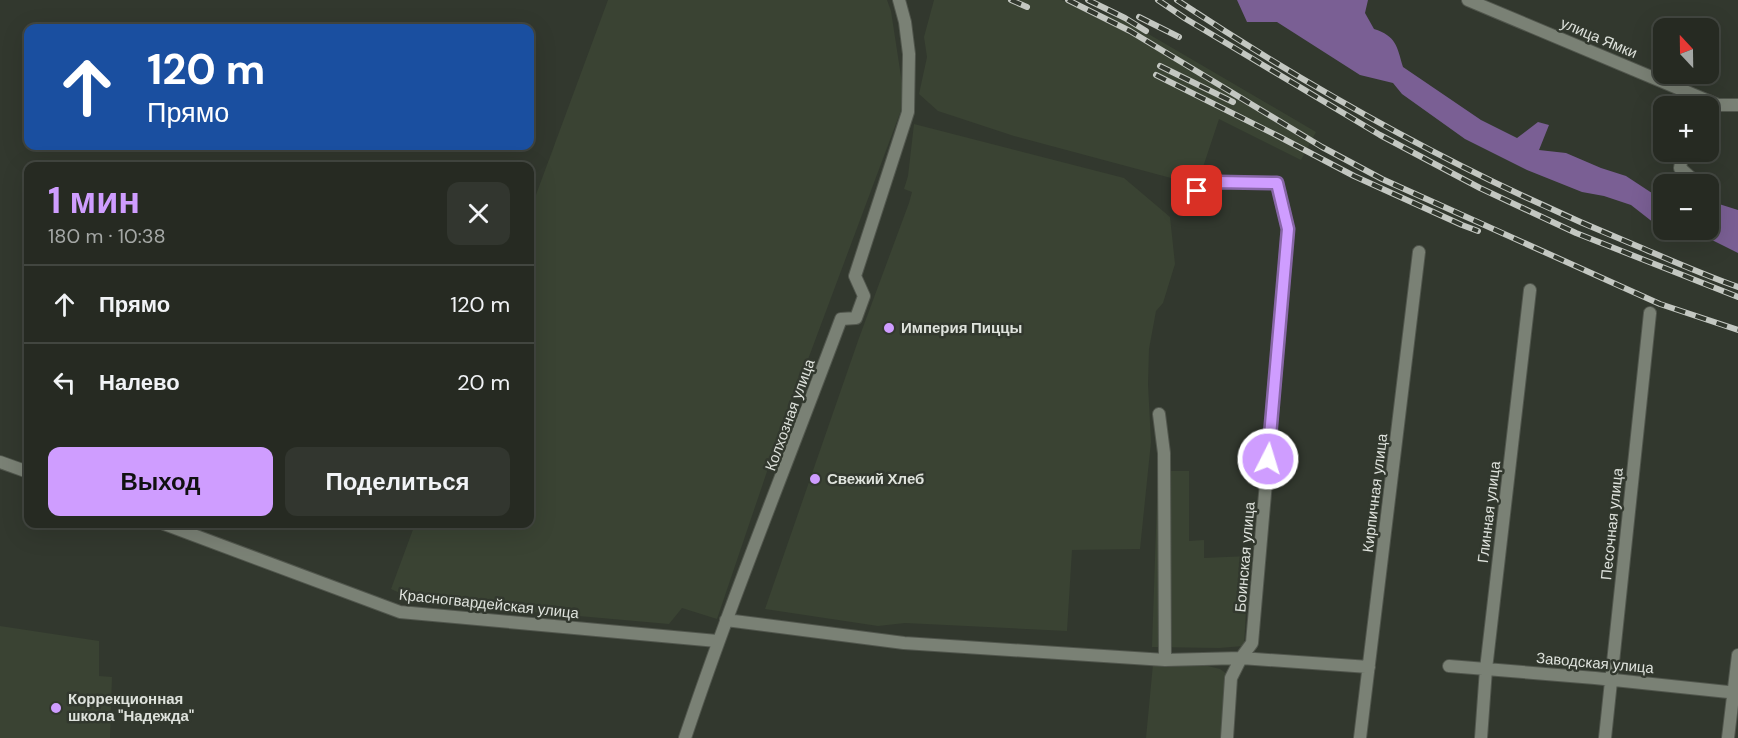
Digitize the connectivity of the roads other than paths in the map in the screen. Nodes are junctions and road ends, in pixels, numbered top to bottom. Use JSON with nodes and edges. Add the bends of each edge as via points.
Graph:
{"nodes":[{"id":1,"x":899,"y":0,"type":"edge"},
{"id":2,"x":1468,"y":0,"type":"edge"},
{"id":3,"x":1684,"y":96,"type":"edge"},
{"id":4,"x":1738,"y":105,"type":"edge"},
{"id":5,"x":1719,"y":108,"type":"edge"},
{"id":6,"x":1681,"y":162,"type":"edge"},
{"id":7,"x":1687,"y":174,"type":"edge"},
{"id":8,"x":1197,"y":191,"type":"dead end"},
{"id":9,"x":1419,"y":252,"type":"dead end"},
{"id":10,"x":1530,"y":290,"type":"dead end"},
{"id":11,"x":1650,"y":313,"type":"dead end"},
{"id":12,"x":1160,"y":414,"type":"dead end"},
{"id":13,"x":0,"y":462,"type":"edge"},
{"id":14,"x":24,"y":471,"type":"edge"},
{"id":15,"x":175,"y":528,"type":"edge"},
{"id":16,"x":726,"y":620,"type":"junction"},
{"id":17,"x":717,"y":641,"type":"junction"},
{"id":18,"x":1738,"y":655,"type":"edge"},
{"id":19,"x":1241,"y":658,"type":"junction"},
{"id":20,"x":1165,"y":660,"type":"junction"},
{"id":21,"x":1449,"y":666,"type":"dead end"},
{"id":22,"x":1370,"y":667,"type":"junction"},
{"id":23,"x":1486,"y":669,"type":"junction"},
{"id":24,"x":1611,"y":679,"type":"junction"},
{"id":25,"x":1736,"y":692,"type":"edge"},
{"id":26,"x":685,"y":738,"type":"edge"},
{"id":27,"x":1227,"y":738,"type":"edge"},
{"id":28,"x":1360,"y":738,"type":"edge"},
{"id":29,"x":1481,"y":738,"type":"edge"},
{"id":30,"x":1605,"y":738,"type":"edge"},
{"id":31,"x":1728,"y":738,"type":"edge"}],
"edges":[{"from":1,"to":16,"type":"street","name":"Колхозная улица","via":[[909,54],[908,112],[855,276],[864,296],[856,318],[841,319]]},
{"from":2,"to":3,"type":"street","name":"улица Ямки"},
{"from":4,"to":5,"type":"street","name":"улица Ямки"},
{"from":6,"to":7,"type":"street","via":[[1680,168]]},
{"from":8,"to":19,"type":"street","name":"Боинская улица","via":[[1217,182],[1277,183],[1288,229],[1252,643]]},
{"from":9,"to":22,"type":"street","name":"Кирпичная улица"},
{"from":10,"to":23,"type":"street","name":"Глинная улица"},
{"from":11,"to":24,"type":"street","name":"Песочная улица"},
{"from":12,"to":20,"type":"street","via":[[1164,453]]},
{"from":13,"to":14,"type":"street"},
{"from":15,"to":17,"type":"street","name":"Красногвардейская улица","via":[[400,612]]},
{"from":16,"to":17,"type":"street","name":"Колхозная улица"},
{"from":16,"to":20,"type":"street","via":[[904,643]]},
{"from":17,"to":26,"type":"street","name":"Колхозная улица"},
{"from":18,"to":25,"type":"street"},
{"from":19,"to":20,"type":"street"},
{"from":19,"to":22,"type":"street"},
{"from":19,"to":27,"type":"street","name":"Боинская улица","via":[[1231,678]]},
{"from":21,"to":23,"type":"street","name":"Заводская улица"},
{"from":22,"to":28,"type":"street","name":"Кирпичная улица"},
{"from":23,"to":24,"type":"street","name":"Заводская улица"},
{"from":23,"to":29,"type":"street","name":"Глинная улица"},
{"from":24,"to":25,"type":"street","name":"Заводская улица"},
{"from":24,"to":30,"type":"street","name":"Песочная улица"},
{"from":25,"to":31,"type":"street"}]}
